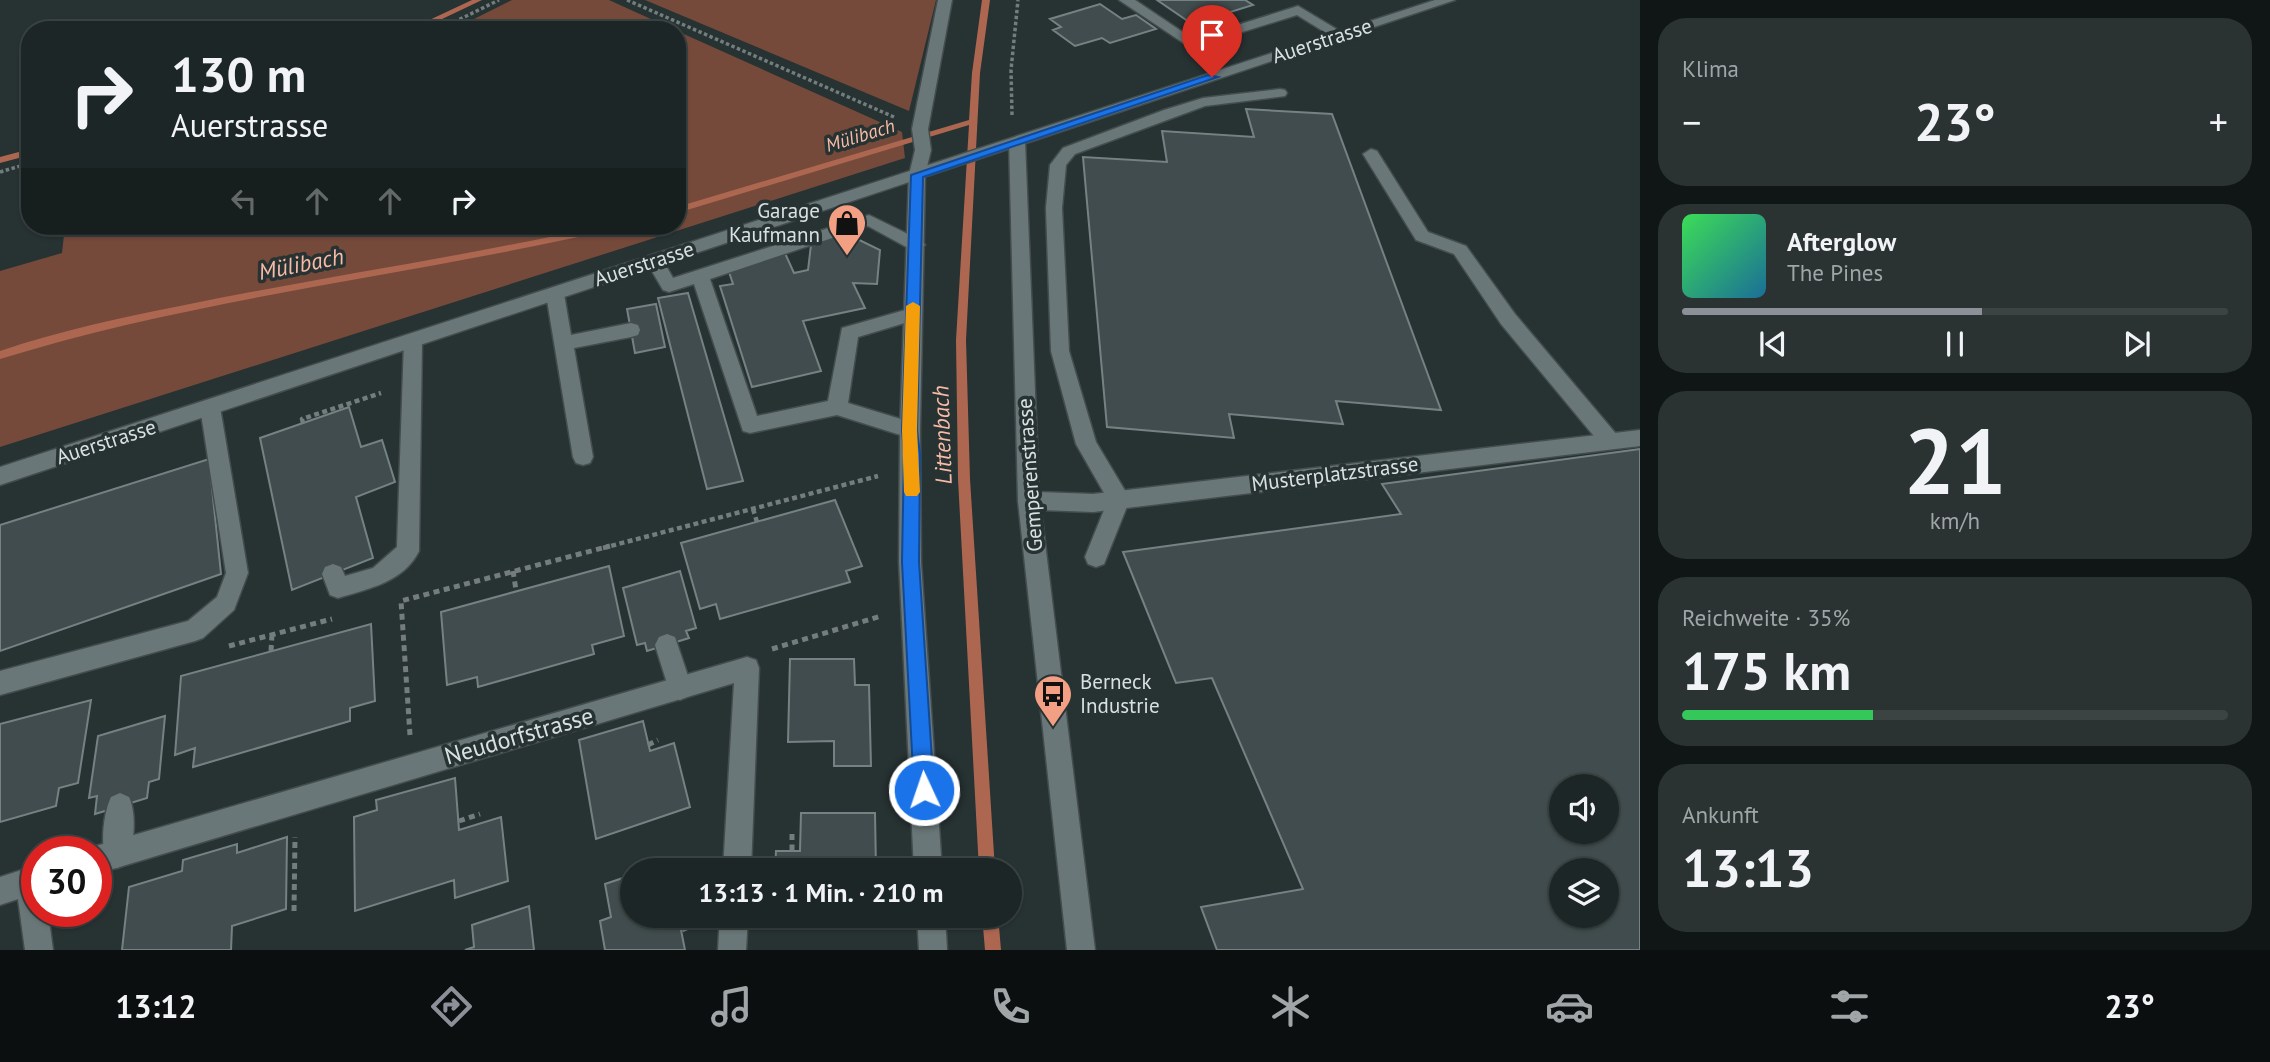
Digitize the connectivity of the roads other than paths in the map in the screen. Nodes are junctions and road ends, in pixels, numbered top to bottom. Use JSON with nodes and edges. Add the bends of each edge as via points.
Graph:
{"nodes":[{"id":1,"x":944,"y":0,"type":"edge"},
{"id":2,"x":1126,"y":0,"type":"edge"},
{"id":3,"x":1281,"y":0,"type":"edge"},
{"id":4,"x":1448,"y":0,"type":"edge"},
{"id":5,"x":1298,"y":10,"type":"junction"},
{"id":6,"x":1340,"y":36,"type":"junction"},
{"id":7,"x":1280,"y":93,"type":"dead end"},
{"id":8,"x":1161,"y":94,"type":"junction"},
{"id":9,"x":1180,"y":110,"type":"junction"},
{"id":10,"x":1017,"y":141,"type":"junction"},
{"id":11,"x":1371,"y":154,"type":"dead end"},
{"id":12,"x":917,"y":175,"type":"junction"},
{"id":13,"x":916,"y":245,"type":"junction"},
{"id":14,"x":655,"y":261,"type":"junction"},
{"id":15,"x":700,"y":276,"type":"junction"},
{"id":16,"x":555,"y":294,"type":"junction"},
{"id":17,"x":912,"y":314,"type":"junction"},
{"id":18,"x":631,"y":330,"type":"dead end"},
{"id":19,"x":413,"y":341,"type":"junction"},
{"id":20,"x":564,"y":343,"type":"junction"},
{"id":21,"x":210,"y":407,"type":"junction"},
{"id":22,"x":837,"y":407,"type":"junction"},
{"id":23,"x":910,"y":430,"type":"junction"},
{"id":24,"x":1640,"y":438,"type":"edge"},
{"id":25,"x":1610,"y":441,"type":"junction"},
{"id":26,"x":583,"y":457,"type":"dead end"},
{"id":27,"x":0,"y":476,"type":"edge"},
{"id":28,"x":1119,"y":499,"type":"junction"},
{"id":29,"x":1029,"y":501,"type":"junction"},
{"id":30,"x":1097,"y":557,"type":"dead end"},
{"id":31,"x":332,"y":574,"type":"dead end"},
{"id":32,"x":667,"y":645,"type":"dead end"},
{"id":33,"x":0,"y":683,"type":"edge"},
{"id":34,"x":680,"y":688,"type":"junction"},
{"id":35,"x":120,"y":806,"type":"dead end"},
{"id":36,"x":112,"y":836,"type":"edge"},
{"id":37,"x":112,"y":855,"type":"edge"},
{"id":38,"x":738,"y":858,"type":"edge"},
{"id":39,"x":927,"y":858,"type":"edge"},
{"id":40,"x":21,"y":884,"type":"edge"},
{"id":41,"x":0,"y":891,"type":"edge"},
{"id":42,"x":37,"y":927,"type":"edge"},
{"id":43,"x":733,"y":928,"type":"edge"},
{"id":44,"x":932,"y":928,"type":"edge"},
{"id":45,"x":39,"y":950,"type":"edge"},
{"id":46,"x":732,"y":950,"type":"edge"},
{"id":47,"x":933,"y":950,"type":"edge"},
{"id":48,"x":1081,"y":950,"type":"edge"}],
"edges":[{"from":1,"to":12,"type":"street","via":[[920,129],[923,150]]},
{"from":2,"to":5,"type":"street","via":[[1191,44]]},
{"from":3,"to":5,"type":"street"},
{"from":4,"to":6,"type":"street","name":"Auerstrasse"},
{"from":5,"to":6,"type":"street"},
{"from":6,"to":8,"type":"street","name":"Auerstrasse"},
{"from":7,"to":9,"type":"street","via":[[1203,102]]},
{"from":8,"to":9,"type":"street"},
{"from":8,"to":10,"type":"street","name":"Auerstrasse"},
{"from":9,"to":28,"type":"street","via":[[1069,151],[1058,165],[1054,208],[1060,351],[1086,444]]},
{"from":10,"to":12,"type":"street","name":"Auerstrasse"},
{"from":10,"to":29,"type":"street","name":"Gemperenstrasse"},
{"from":11,"to":25,"type":"street","via":[[1422,236],[1460,250],[1508,319]]},
{"from":12,"to":13,"type":"street"},
{"from":12,"to":14,"type":"street","name":"Auerstrasse"},
{"from":13,"to":15,"type":"street","via":[[869,220]]},
{"from":13,"to":17,"type":"street"},
{"from":14,"to":15,"type":"street","via":[[669,286]]},
{"from":14,"to":16,"type":"street","name":"Auerstrasse"},
{"from":15,"to":22,"type":"street","via":[[750,425]]},
{"from":16,"to":19,"type":"street","name":"Auerstrasse"},
{"from":16,"to":20,"type":"street"},
{"from":17,"to":22,"type":"street","via":[[849,333]]},
{"from":17,"to":23,"type":"street"},
{"from":18,"to":20,"type":"street"},
{"from":19,"to":21,"type":"street","name":"Auerstrasse"},
{"from":19,"to":31,"type":"street","via":[[408,551],[380,576],[338,587]]},
{"from":20,"to":26,"type":"street"},
{"from":21,"to":27,"type":"street","name":"Auerstrasse"},
{"from":21,"to":33,"type":"street","via":[[237,573],[226,603],[195,630]]},
{"from":22,"to":23,"type":"street"},
{"from":23,"to":39,"type":"street","via":[[911,562]]},
{"from":24,"to":25,"type":"street","name":"Musterplatzstrasse"},
{"from":25,"to":28,"type":"street","name":"Musterplatzstrasse"},
{"from":28,"to":29,"type":"street","name":"Musterplatzstrasse"},
{"from":28,"to":30,"type":"street"},
{"from":29,"to":48,"type":"street","name":"Gemperenstrasse"},
{"from":32,"to":34,"type":"street"},
{"from":34,"to":37,"type":"street","name":"Neudorfstrasse"},
{"from":34,"to":38,"type":"street","name":"Neudorfstrasse","via":[[747,668]]},
{"from":35,"to":36,"type":"street"},
{"from":40,"to":41,"type":"street"},
{"from":42,"to":45,"type":"street"},
{"from":43,"to":46,"type":"street"},
{"from":44,"to":47,"type":"street"}]}
